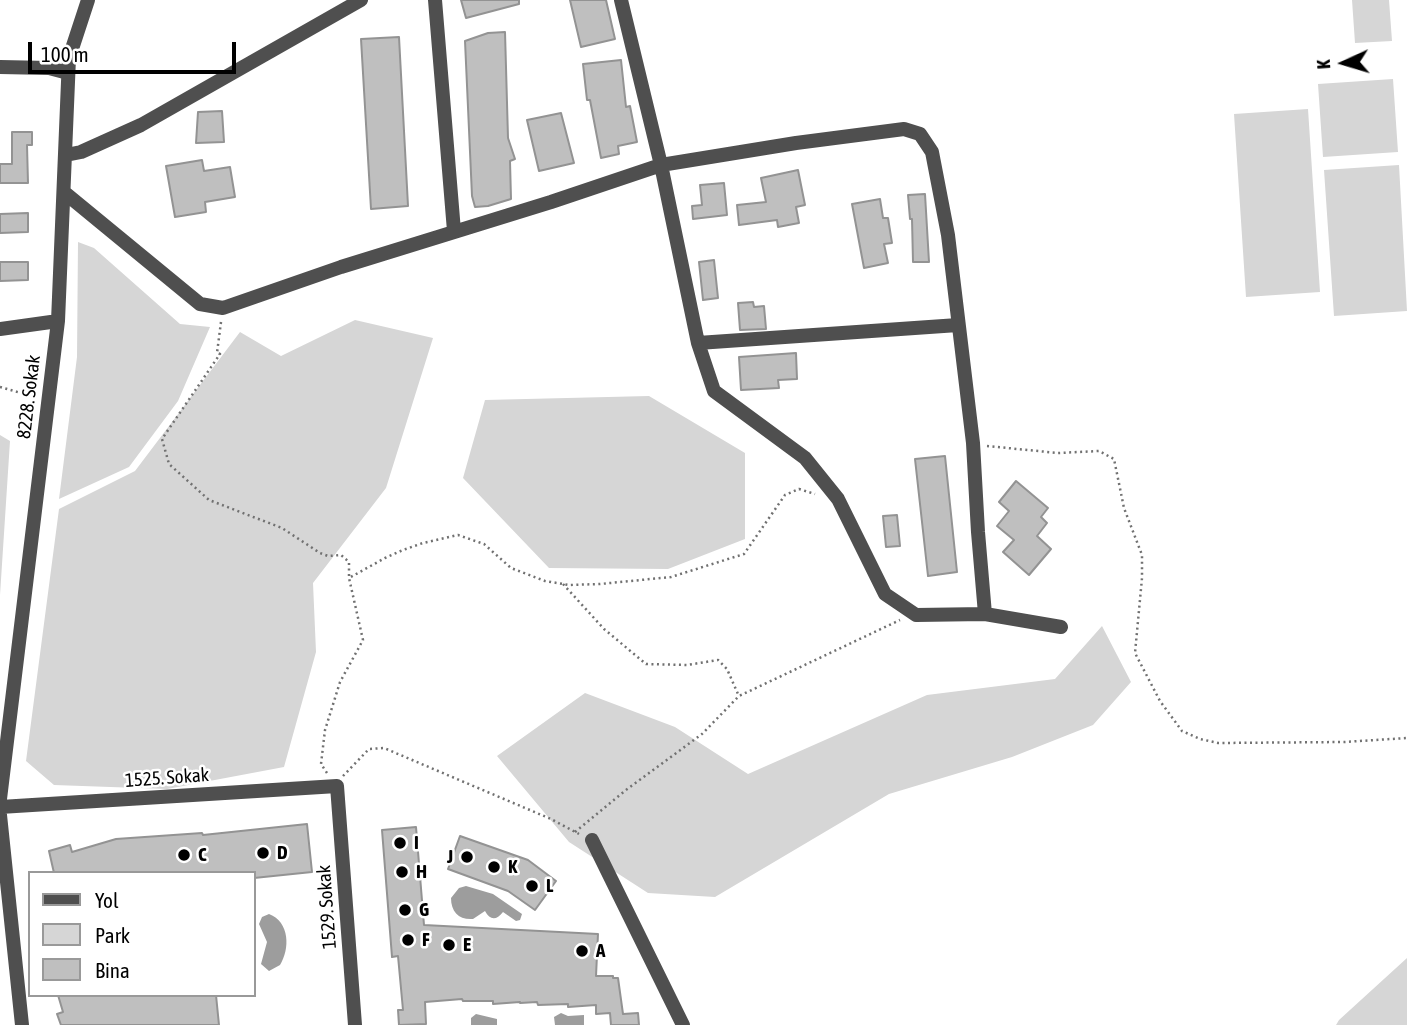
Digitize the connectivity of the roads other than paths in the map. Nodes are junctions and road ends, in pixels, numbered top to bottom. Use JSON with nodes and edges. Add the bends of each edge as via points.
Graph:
{"nodes":[{"id":1,"x":88,"y":0,"type":"edge"},
{"id":2,"x":360,"y":0,"type":"edge"},
{"id":3,"x":435,"y":0,"type":"edge"},
{"id":4,"x":621,"y":0,"type":"edge"},
{"id":5,"x":0,"y":67,"type":"edge"},
{"id":6,"x":68,"y":73,"type":"junction"},
{"id":7,"x":66,"y":155,"type":"junction"},
{"id":8,"x":661,"y":165,"type":"junction"},
{"id":9,"x":65,"y":193,"type":"junction"},
{"id":10,"x":454,"y":230,"type":"junction"},
{"id":11,"x":58,"y":321,"type":"junction"},
{"id":12,"x":958,"y":325,"type":"junction"},
{"id":13,"x":0,"y":329,"type":"edge"},
{"id":14,"x":698,"y":343,"type":"junction"},
{"id":15,"x":985,"y":614,"type":"junction"},
{"id":16,"x":1061,"y":627,"type":"dead end"},
{"id":17,"x":337,"y":786,"type":"joint"},
{"id":18,"x":0,"y":799,"type":"edge"},
{"id":19,"x":0,"y":807,"type":"edge"},
{"id":20,"x":0,"y":816,"type":"edge"},
{"id":21,"x":592,"y":841,"type":"road end"},
{"id":22,"x":22,"y":1025,"type":"edge"},
{"id":23,"x":355,"y":1025,"type":"edge"},
{"id":24,"x":683,"y":1025,"type":"edge"}],
"edges":[{"from":1,"to":6,"type":"street","name":"8228. Sokak"},
{"from":2,"to":7,"type":"street","via":[[141,125]]},
{"from":3,"to":10,"type":"street"},
{"from":4,"to":8,"type":"street"},
{"from":5,"to":6,"type":"street"},
{"from":6,"to":7,"type":"street","name":"8228. Sokak"},
{"from":7,"to":9,"type":"street","name":"8228. Sokak"},
{"from":8,"to":10,"type":"street"},
{"from":8,"to":12,"type":"street","via":[[904,129],[920,134],[932,152],[940,186]]},
{"from":8,"to":14,"type":"street"},
{"from":9,"to":10,"type":"street","via":[[201,303],[223,308]]},
{"from":9,"to":11,"type":"street","name":"8228. Sokak"},
{"from":11,"to":13,"type":"street"},
{"from":11,"to":18,"type":"street","name":"8228. Sokak"},
{"from":12,"to":14,"type":"street"},
{"from":12,"to":15,"type":"street","via":[[974,443]]},
{"from":14,"to":15,"type":"street","via":[[714,391],[804,458],[838,499],[886,594],[916,615]]},
{"from":15,"to":16,"type":"street"},
{"from":17,"to":19,"type":"street","name":"1525. Sokak"},
{"from":17,"to":23,"type":"street","name":"1529. Sokak"},
{"from":20,"to":22,"type":"street"},
{"from":21,"to":24,"type":"street"}]}
